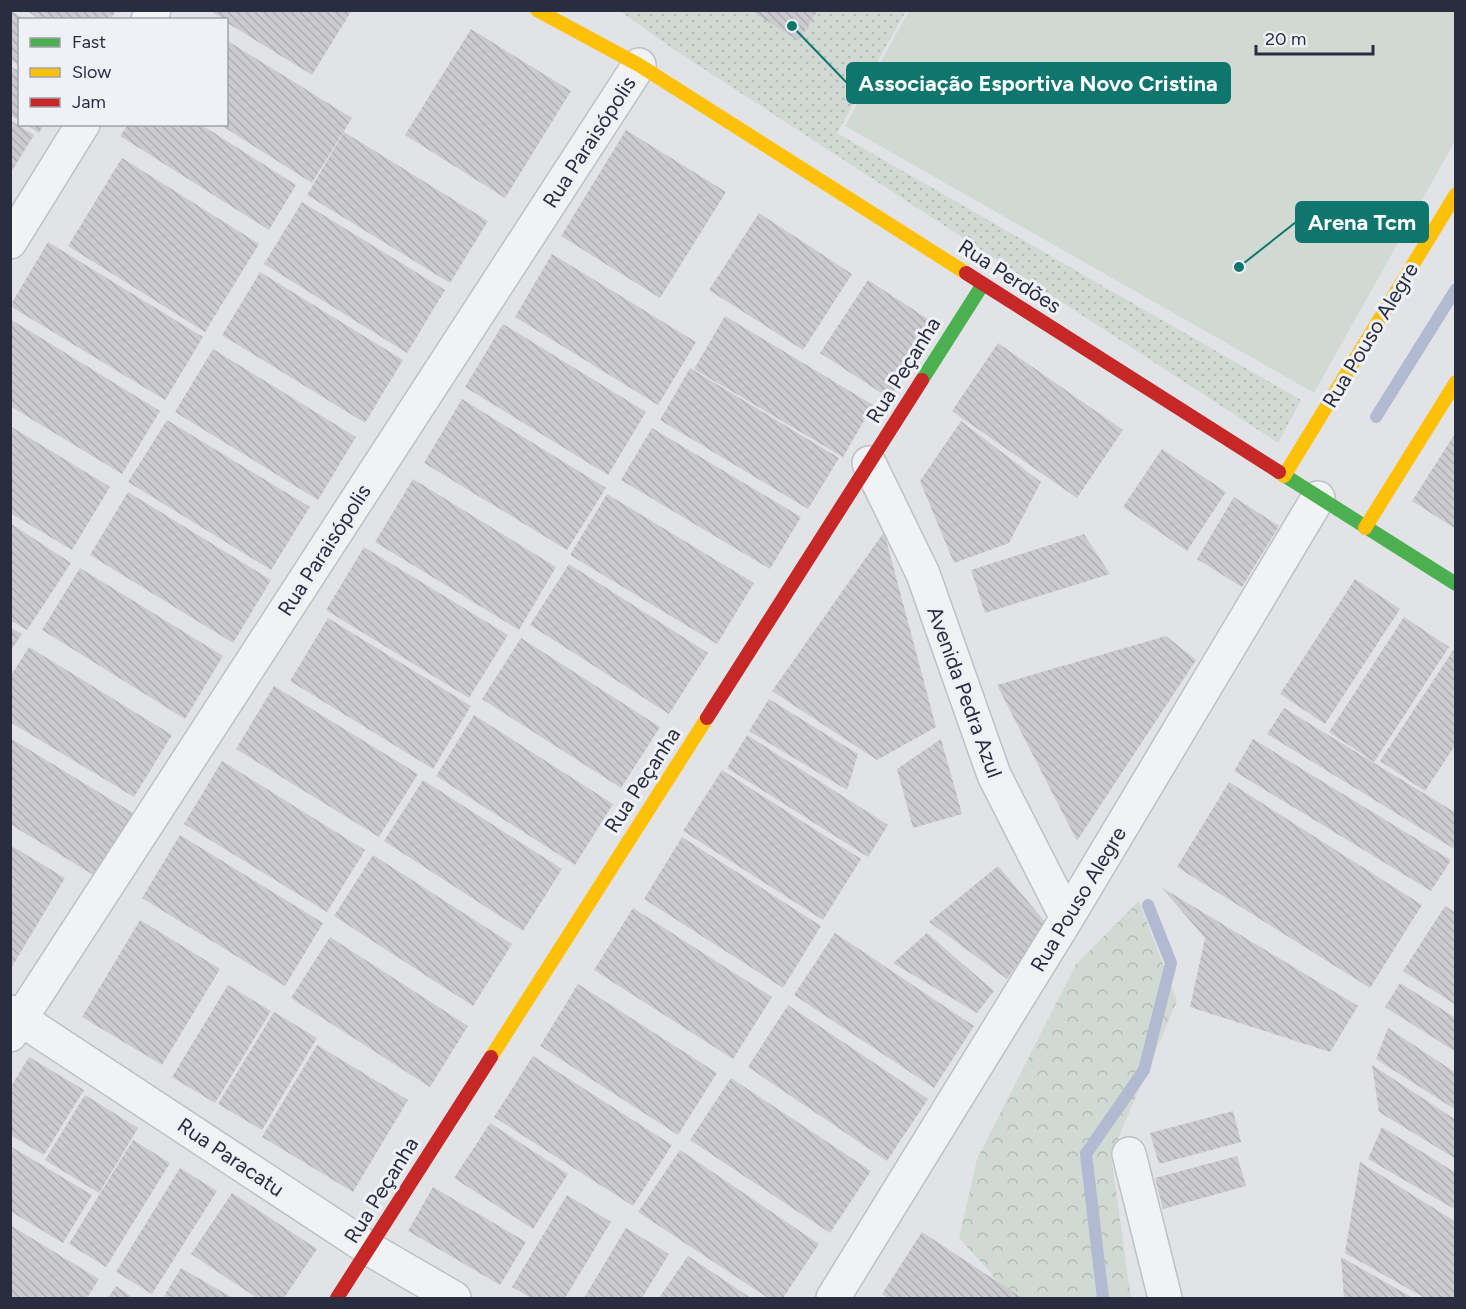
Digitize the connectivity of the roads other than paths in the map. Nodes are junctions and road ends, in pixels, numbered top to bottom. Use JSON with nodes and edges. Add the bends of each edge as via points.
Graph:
{"nodes":[{"id":1,"x":537,"y":10,"type":"edge"},
{"id":2,"x":639,"y":65,"type":"junction"},
{"id":3,"x":82,"y":126,"type":"edge"},
{"id":4,"x":1455,"y":194,"type":"edge"},
{"id":5,"x":10,"y":242,"type":"edge"},
{"id":6,"x":983,"y":284,"type":"junction"},
{"id":7,"x":1455,"y":382,"type":"edge"},
{"id":8,"x":869,"y":463,"type":"junction"},
{"id":9,"x":1284,"y":476,"type":"junction"},
{"id":10,"x":1318,"y":498,"type":"junction"},
{"id":11,"x":1365,"y":528,"type":"junction"},
{"id":12,"x":1455,"y":584,"type":"edge"},
{"id":13,"x":1067,"y":918,"type":"junction"},
{"id":14,"x":14,"y":1022,"type":"edge"},
{"id":15,"x":1129,"y":1154,"type":"dead end"},
{"id":16,"x":368,"y":1248,"type":"junction"},
{"id":17,"x":337,"y":1299,"type":"edge"},
{"id":18,"x":454,"y":1299,"type":"edge"},
{"id":19,"x":833,"y":1299,"type":"edge"},
{"id":20,"x":1165,"y":1299,"type":"edge"}],
"edges":[{"from":1,"to":2,"type":"street","name":"Rua Perdões"},
{"from":2,"to":6,"type":"street","name":"Rua Perdões"},
{"from":2,"to":14,"type":"street","name":"Rua Paraisópolis"},
{"from":3,"to":5,"type":"street"},
{"from":4,"to":9,"type":"street","name":"Rua Pouso Alegre"},
{"from":6,"to":8,"type":"street","name":"Rua Peçanha"},
{"from":6,"to":9,"type":"street","name":"Rua Perdões"},
{"from":7,"to":11,"type":"street"},
{"from":8,"to":13,"type":"street","name":"Avenida Pedra Azul","via":[[923,574],[994,776]]},
{"from":8,"to":16,"type":"street","name":"Rua Peçanha"},
{"from":9,"to":10,"type":"street","name":"Rua Perdões"},
{"from":10,"to":11,"type":"street","name":"Rua Perdões"},
{"from":10,"to":13,"type":"street","name":"Rua Pouso Alegre"},
{"from":11,"to":12,"type":"street","name":"Rua Perdões"},
{"from":13,"to":19,"type":"street","name":"Rua Pouso Alegre"},
{"from":14,"to":16,"type":"street","name":"Rua Paracatu"},
{"from":15,"to":20,"type":"street"},
{"from":16,"to":17,"type":"street","name":"Rua Peçanha"},
{"from":16,"to":18,"type":"street","name":"Rua Paracatu"}]}
